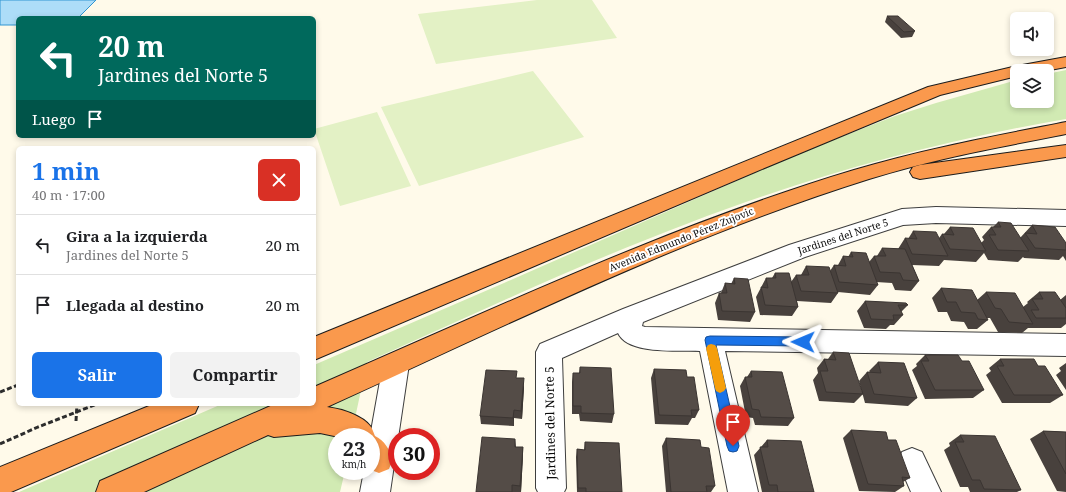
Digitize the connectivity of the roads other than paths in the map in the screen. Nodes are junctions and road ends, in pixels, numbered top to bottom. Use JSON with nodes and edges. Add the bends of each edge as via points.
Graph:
{"nodes":[{"id":1,"x":1066,"y":62,"type":"edge"},
{"id":2,"x":1054,"y":64,"type":"edge"},
{"id":3,"x":1010,"y":73,"type":"edge"},
{"id":4,"x":1066,"y":128,"type":"edge"},
{"id":5,"x":1066,"y":151,"type":"edge"},
{"id":6,"x":837,"y":182,"type":"junction"},
{"id":7,"x":1066,"y":218,"type":"edge"},
{"id":8,"x":632,"y":316,"type":"junction"},
{"id":9,"x":710,"y":340,"type":"junction"},
{"id":10,"x":1066,"y":345,"type":"edge"},
{"id":11,"x":316,"y":348,"type":"edge"},
{"id":12,"x":396,"y":364,"type":"junction"},
{"id":13,"x":316,"y":399,"type":"edge"},
{"id":14,"x":180,"y":406,"type":"edge"},
{"id":15,"x":302,"y":406,"type":"edge"},
{"id":16,"x":259,"y":425,"type":"junction"},
{"id":17,"x":350,"y":428,"type":"edge"},
{"id":18,"x":380,"y":433,"type":"edge"},
{"id":19,"x":912,"y":462,"type":"dead end"},
{"id":20,"x":375,"y":480,"type":"edge"},
{"id":21,"x":0,"y":482,"type":"edge"},
{"id":22,"x":551,"y":488,"type":"dead end"},
{"id":23,"x":111,"y":492,"type":"edge"},
{"id":24,"x":375,"y":492,"type":"edge"},
{"id":25,"x":743,"y":492,"type":"edge"},
{"id":26,"x":926,"y":492,"type":"edge"}],
"edges":[{"from":1,"to":2,"type":"highway"},
{"from":3,"to":11,"type":"highway","via":[[934,91]]},
{"from":4,"to":6,"type":"highway","name":"Avenida Edmundo Pérez Zujovic","via":[[934,156]]},
{"from":5,"to":6,"type":"highway"},
{"from":6,"to":12,"type":"highway","name":"Avenida Edmundo Pérez Zujovic","via":[[653,249]]},
{"from":7,"to":8,"type":"street","name":"Jardines del Norte 5","via":[[936,215],[902,217],[797,251]]},
{"from":8,"to":9,"type":"street","via":[[629,331],[643,338]]},
{"from":8,"to":22,"type":"street","name":"Jardines del Norte 5","via":[[549,352]]},
{"from":9,"to":10,"type":"street"},
{"from":9,"to":25,"type":"street"},
{"from":12,"to":13,"type":"highway","name":"Avenida Edmundo Pérez Zujovic"},
{"from":12,"to":18,"type":"street"},
{"from":14,"to":21,"type":"highway"},
{"from":15,"to":16,"type":"highway"},
{"from":16,"to":17,"type":"highway","via":[[332,420]]},
{"from":16,"to":23,"type":"highway"},
{"from":19,"to":26,"type":"street"},
{"from":20,"to":24,"type":"street"}]}
